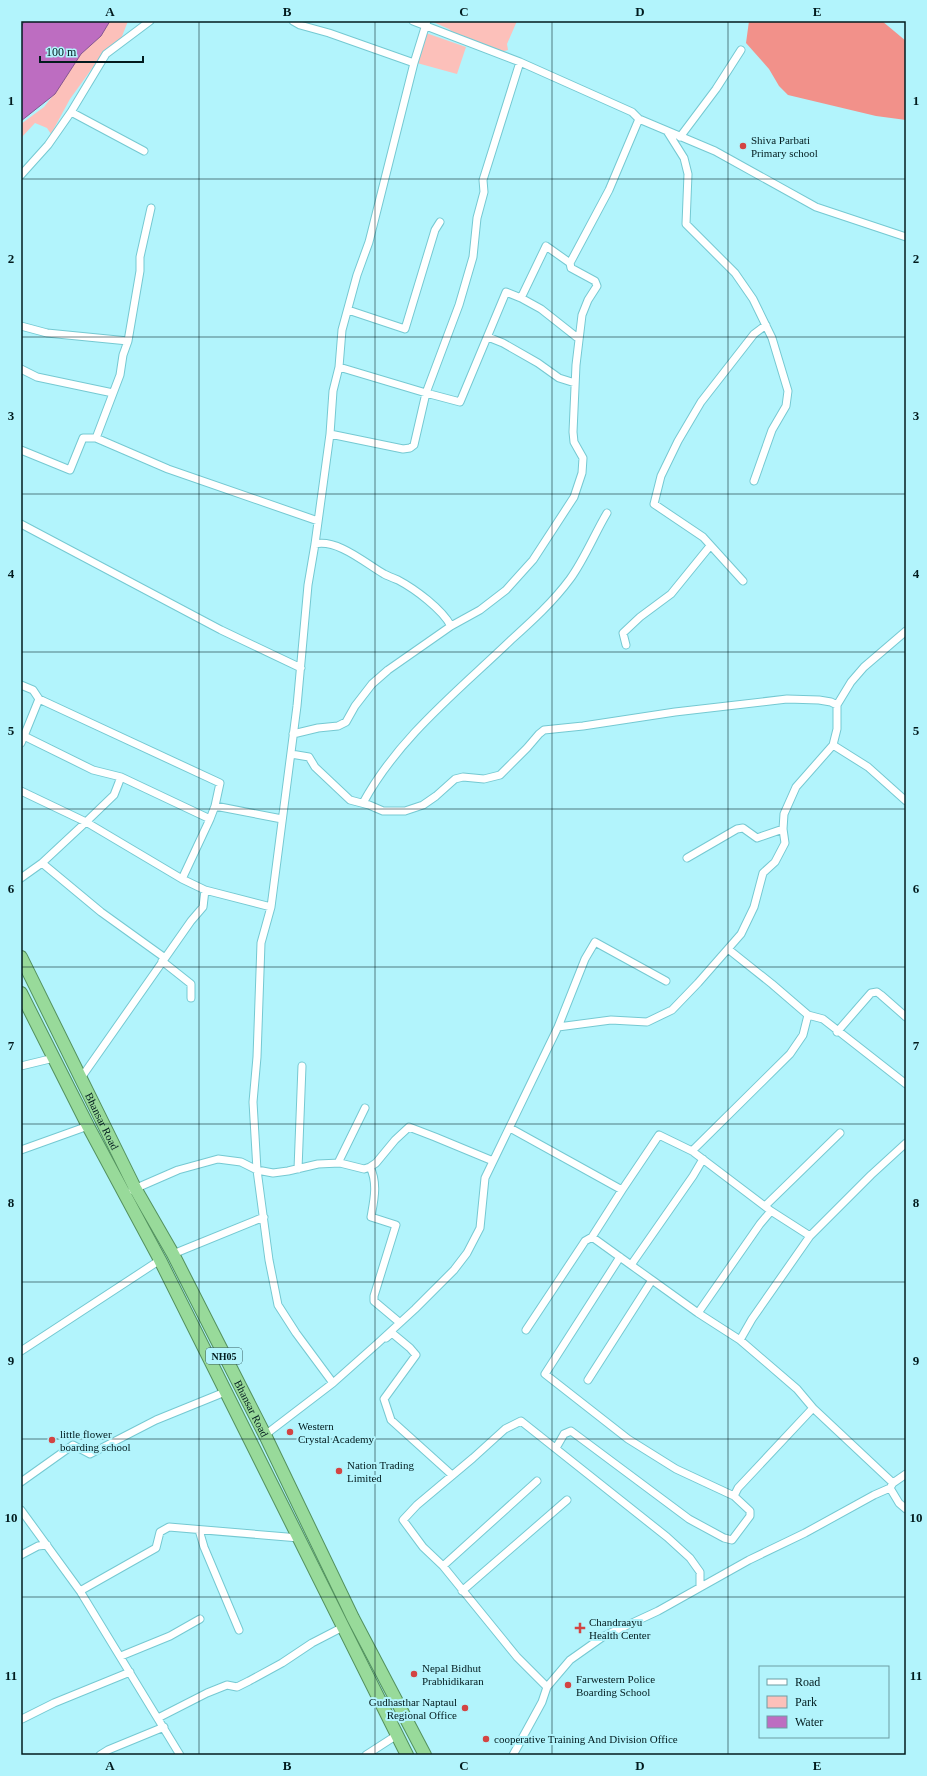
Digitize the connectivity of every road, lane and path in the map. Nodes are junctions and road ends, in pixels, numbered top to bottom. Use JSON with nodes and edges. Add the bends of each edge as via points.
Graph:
{"nodes":[{"id":1,"x":150,"y":21,"type":"edge"},
{"id":2,"x":293,"y":21,"type":"edge"},
{"id":3,"x":413,"y":21,"type":"edge"},
{"id":4,"x":426,"y":24,"type":"edge"},
{"id":5,"x":741,"y":50,"type":"dead end"},
{"id":6,"x":520,"y":62,"type":"junction"},
{"id":7,"x":414,"y":63,"type":"junction"},
{"id":8,"x":72,"y":112,"type":"junction"},
{"id":9,"x":639,"y":119,"type":"junction"},
{"id":10,"x":667,"y":131,"type":"junction"},
{"id":11,"x":680,"y":136,"type":"junction"},
{"id":12,"x":144,"y":151,"type":"dead end"},
{"id":13,"x":21,"y":175,"type":"edge"},
{"id":14,"x":151,"y":208,"type":"dead end"},
{"id":15,"x":440,"y":222,"type":"dead end"},
{"id":16,"x":906,"y":237,"type":"edge"},
{"id":17,"x":570,"y":263,"type":"junction"},
{"id":18,"x":521,"y":298,"type":"junction"},
{"id":19,"x":348,"y":310,"type":"junction"},
{"id":20,"x":766,"y":325,"type":"junction"},
{"id":21,"x":21,"y":326,"type":"edge"},
{"id":22,"x":488,"y":337,"type":"junction"},
{"id":23,"x":579,"y":339,"type":"junction"},
{"id":24,"x":128,"y":341,"type":"junction"},
{"id":25,"x":339,"y":367,"type":"junction"},
{"id":26,"x":21,"y":369,"type":"edge"},
{"id":27,"x":575,"y":383,"type":"junction"},
{"id":28,"x":113,"y":393,"type":"junction"},
{"id":29,"x":426,"y":393,"type":"junction"},
{"id":30,"x":330,"y":434,"type":"junction"},
{"id":31,"x":96,"y":438,"type":"junction"},
{"id":32,"x":21,"y":450,"type":"edge"},
{"id":33,"x":754,"y":481,"type":"dead end"},
{"id":34,"x":607,"y":513,"type":"dead end"},
{"id":35,"x":318,"y":521,"type":"junction"},
{"id":36,"x":21,"y":524,"type":"edge"},
{"id":37,"x":315,"y":544,"type":"junction"},
{"id":38,"x":710,"y":546,"type":"junction"},
{"id":39,"x":743,"y":580,"type":"dead end"},
{"id":40,"x":451,"y":626,"type":"junction"},
{"id":41,"x":906,"y":631,"type":"edge"},
{"id":42,"x":626,"y":645,"type":"dead end"},
{"id":43,"x":301,"y":668,"type":"junction"},
{"id":44,"x":21,"y":685,"type":"edge"},
{"id":45,"x":39,"y":699,"type":"junction"},
{"id":46,"x":837,"y":705,"type":"junction"},
{"id":47,"x":293,"y":734,"type":"junction"},
{"id":48,"x":22,"y":737,"type":"edge"},
{"id":49,"x":832,"y":745,"type":"junction"},
{"id":50,"x":291,"y":754,"type":"junction"},
{"id":51,"x":121,"y":777,"type":"junction"},
{"id":52,"x":21,"y":791,"type":"edge"},
{"id":53,"x":906,"y":801,"type":"edge"},
{"id":54,"x":363,"y":803,"type":"junction"},
{"id":55,"x":215,"y":806,"type":"junction"},
{"id":56,"x":210,"y":819,"type":"junction"},
{"id":57,"x":282,"y":820,"type":"junction"},
{"id":58,"x":86,"y":822,"type":"junction"},
{"id":59,"x":783,"y":829,"type":"junction"},
{"id":60,"x":687,"y":858,"type":"dead end"},
{"id":61,"x":42,"y":864,"type":"junction"},
{"id":62,"x":21,"y":878,"type":"edge"},
{"id":63,"x":182,"y":880,"type":"junction"},
{"id":64,"x":205,"y":890,"type":"junction"},
{"id":65,"x":271,"y":907,"type":"junction"},
{"id":66,"x":728,"y":949,"type":"junction"},
{"id":67,"x":21,"y":957,"type":"edge"},
{"id":68,"x":163,"y":959,"type":"junction"},
{"id":69,"x":666,"y":980,"type":"dead end"},
{"id":70,"x":21,"y":993,"type":"edge"},
{"id":71,"x":191,"y":998,"type":"dead end"},
{"id":72,"x":808,"y":1015,"type":"junction"},
{"id":73,"x":906,"y":1017,"type":"edge"},
{"id":74,"x":558,"y":1026,"type":"junction"},
{"id":75,"x":837,"y":1032,"type":"junction"},
{"id":76,"x":54,"y":1058,"type":"junction"},
{"id":77,"x":21,"y":1066,"type":"edge"},
{"id":78,"x":302,"y":1066,"type":"dead end"},
{"id":79,"x":81,"y":1078,"type":"junction"},
{"id":80,"x":906,"y":1084,"type":"edge"},
{"id":81,"x":365,"y":1108,"type":"dead end"},
{"id":82,"x":88,"y":1126,"type":"junction"},
{"id":83,"x":510,"y":1128,"type":"junction"},
{"id":84,"x":840,"y":1133,"type":"dead end"},
{"id":85,"x":906,"y":1143,"type":"edge"},
{"id":86,"x":21,"y":1150,"type":"edge"},
{"id":87,"x":692,"y":1151,"type":"junction"},
{"id":88,"x":703,"y":1159,"type":"junction"},
{"id":89,"x":493,"y":1161,"type":"junction"},
{"id":90,"x":338,"y":1163,"type":"junction"},
{"id":91,"x":370,"y":1167,"type":"junction"},
{"id":92,"x":298,"y":1169,"type":"junction"},
{"id":93,"x":257,"y":1170,"type":"junction"},
{"id":94,"x":135,"y":1188,"type":"junction"},
{"id":95,"x":622,"y":1190,"type":"junction"},
{"id":96,"x":124,"y":1195,"type":"junction"},
{"id":97,"x":765,"y":1206,"type":"junction"},
{"id":98,"x":771,"y":1212,"type":"junction"},
{"id":99,"x":264,"y":1218,"type":"junction"},
{"id":100,"x":810,"y":1236,"type":"junction"},
{"id":101,"x":592,"y":1237,"type":"junction"},
{"id":102,"x":173,"y":1254,"type":"junction"},
{"id":103,"x":620,"y":1257,"type":"junction"},
{"id":104,"x":160,"y":1260,"type":"junction"},
{"id":105,"x":630,"y":1264,"type":"junction"},
{"id":106,"x":652,"y":1280,"type":"junction"},
{"id":107,"x":698,"y":1313,"type":"junction"},
{"id":108,"x":400,"y":1322,"type":"junction"},
{"id":109,"x":526,"y":1330,"type":"dead end"},
{"id":110,"x":740,"y":1340,"type":"junction"},
{"id":111,"x":378,"y":1343,"type":"junction"},
{"id":112,"x":21,"y":1351,"type":"edge"},
{"id":113,"x":588,"y":1380,"type":"dead end"},
{"id":114,"x":333,"y":1384,"type":"junction"},
{"id":115,"x":225,"y":1392,"type":"junction"},
{"id":116,"x":813,"y":1408,"type":"junction"},
{"id":117,"x":265,"y":1435,"type":"junction"},
{"id":118,"x":556,"y":1448,"type":"junction"},
{"id":119,"x":906,"y":1474,"type":"edge"},
{"id":120,"x":452,"y":1476,"type":"junction"},
{"id":121,"x":537,"y":1481,"type":"dead end"},
{"id":122,"x":21,"y":1482,"type":"edge"},
{"id":123,"x":892,"y":1485,"type":"junction"},
{"id":124,"x":734,"y":1496,"type":"junction"},
{"id":125,"x":567,"y":1500,"type":"dead end"},
{"id":126,"x":906,"y":1509,"type":"edge"},
{"id":127,"x":21,"y":1510,"type":"edge"},
{"id":128,"x":199,"y":1530,"type":"junction"},
{"id":129,"x":299,"y":1538,"type":"junction"},
{"id":130,"x":47,"y":1545,"type":"junction"},
{"id":131,"x":21,"y":1555,"type":"edge"},
{"id":132,"x":443,"y":1566,"type":"junction"},
{"id":133,"x":700,"y":1587,"type":"junction"},
{"id":134,"x":80,"y":1591,"type":"junction"},
{"id":135,"x":462,"y":1591,"type":"junction"},
{"id":136,"x":200,"y":1619,"type":"dead end"},
{"id":137,"x":343,"y":1627,"type":"junction"},
{"id":138,"x":239,"y":1630,"type":"dead end"},
{"id":139,"x":120,"y":1656,"type":"junction"},
{"id":140,"x":130,"y":1672,"type":"junction"},
{"id":141,"x":547,"y":1687,"type":"junction"},
{"id":142,"x":158,"y":1718,"type":"junction"},
{"id":143,"x":22,"y":1719,"type":"dead end"},
{"id":144,"x":164,"y":1727,"type":"junction"},
{"id":145,"x":397,"y":1735,"type":"junction"},
{"id":146,"x":100,"y":1755,"type":"edge"},
{"id":147,"x":180,"y":1755,"type":"edge"},
{"id":148,"x":366,"y":1755,"type":"edge"},
{"id":149,"x":407,"y":1755,"type":"edge"},
{"id":150,"x":425,"y":1755,"type":"edge"},
{"id":151,"x":513,"y":1755,"type":"edge"}],
"edges":[{"from":1,"to":8,"type":"street","via":[[106,54]]},
{"from":2,"to":7,"type":"street"},
{"from":3,"to":4,"type":"street"},
{"from":4,"to":6,"type":"street"},
{"from":4,"to":7,"type":"street"},
{"from":5,"to":11,"type":"street","via":[[716,89]]},
{"from":6,"to":9,"type":"street","via":[[632,112]]},
{"from":6,"to":29,"type":"street","via":[[483,180],[484,192],[477,218],[473,257],[459,305]]},
{"from":7,"to":19,"type":"street","via":[[369,242]]},
{"from":8,"to":12,"type":"street"},
{"from":8,"to":13,"type":"street","via":[[48,145]]},
{"from":9,"to":10,"type":"street"},
{"from":9,"to":17,"type":"street","via":[[608,190]]},
{"from":10,"to":11,"type":"street"},
{"from":10,"to":20,"type":"street","via":[[684,158],[688,174],[686,224],[736,273]]},
{"from":11,"to":16,"type":"street","via":[[715,151],[816,207]]},
{"from":14,"to":24,"type":"street","via":[[140,257]]},
{"from":15,"to":19,"type":"street","via":[[435,230],[405,329]]},
{"from":17,"to":18,"type":"street","via":[[546,246]]},
{"from":17,"to":23,"type":"street","via":[[570,268],[595,281],[597,286],[582,315]]},
{"from":18,"to":22,"type":"street","via":[[506,292]]},
{"from":18,"to":23,"type":"street","via":[[541,309]]},
{"from":19,"to":25,"type":"street","via":[[342,330]]},
{"from":20,"to":33,"type":"street","via":[[788,391],[786,406],[772,430]]},
{"from":20,"to":38,"type":"street","via":[[754,334],[701,402],[661,476],[654,504],[694,530]]},
{"from":21,"to":24,"type":"street","via":[[47,333]]},
{"from":22,"to":27,"type":"street","via":[[538,363],[559,378]]},
{"from":22,"to":29,"type":"street","via":[[460,402]]},
{"from":23,"to":27,"type":"street"},
{"from":24,"to":28,"type":"street"},
{"from":25,"to":29,"type":"street"},
{"from":25,"to":30,"type":"street","via":[[333,391]]},
{"from":26,"to":28,"type":"street","via":[[37,377]]},
{"from":27,"to":40,"type":"street","via":[[573,441],[583,458],[582,473],[574,497],[533,560],[506,590],[480,610]]},
{"from":28,"to":31,"type":"street"},
{"from":29,"to":30,"type":"street","via":[[414,445],[410,448],[403,449]]},
{"from":30,"to":35,"type":"street"},
{"from":31,"to":32,"type":"street","via":[[83,438],[70,470]]},
{"from":31,"to":35,"type":"street","via":[[168,469]]},
{"from":34,"to":54,"type":"street","via":[[570,579],[538,615],[406,741],[374,783]]},
{"from":35,"to":37,"type":"street"},
{"from":36,"to":43,"type":"street","via":[[221,630]]},
{"from":37,"to":40,"type":"street","via":[[321,542],[340,548],[399,581],[446,617]]},
{"from":37,"to":43,"type":"street","via":[[308,585]]},
{"from":38,"to":39,"type":"street"},
{"from":38,"to":42,"type":"street","via":[[671,594],[623,633]]},
{"from":40,"to":47,"type":"street","via":[[372,684],[346,722],[338,726]]},
{"from":41,"to":46,"type":"street","via":[[864,667]]},
{"from":43,"to":47,"type":"street"},
{"from":44,"to":45,"type":"street","via":[[33,690]]},
{"from":45,"to":48,"type":"street"},
{"from":45,"to":55,"type":"street","via":[[220,783]]},
{"from":46,"to":49,"type":"street","via":[[837,729]]},
{"from":46,"to":54,"type":"street","via":[[819,700],[787,699],[544,730],[500,775],[484,779],[455,779],[423,805],[405,811],[383,811]]},
{"from":47,"to":50,"type":"street"},
{"from":48,"to":51,"type":"street","via":[[93,770]]},
{"from":49,"to":53,"type":"street","via":[[868,767]]},
{"from":49,"to":59,"type":"street","via":[[796,787],[784,814]]},
{"from":50,"to":54,"type":"street","via":[[309,757],[315,767],[350,800]]},
{"from":50,"to":57,"type":"street"},
{"from":51,"to":56,"type":"street"},
{"from":51,"to":58,"type":"street","via":[[114,796]]},
{"from":52,"to":58,"type":"street"},
{"from":55,"to":56,"type":"street"},
{"from":55,"to":57,"type":"street"},
{"from":56,"to":63,"type":"street"},
{"from":57,"to":65,"type":"street"},
{"from":58,"to":61,"type":"street"},
{"from":58,"to":63,"type":"street"},
{"from":59,"to":60,"type":"street","via":[[757,838],[743,828],[737,829]]},
{"from":59,"to":66,"type":"street","via":[[785,843],[776,862],[763,873],[754,907],[741,934]]},
{"from":61,"to":62,"type":"street"},
{"from":61,"to":68,"type":"street"},
{"from":63,"to":64,"type":"street"},
{"from":64,"to":65,"type":"street"},
{"from":64,"to":68,"type":"street","via":[[202,907]]},
{"from":65,"to":93,"type":"street","via":[[261,943],[253,1102]]},
{"from":66,"to":72,"type":"street"},
{"from":66,"to":74,"type":"street","via":[[672,1010],[647,1022],[611,1020]]},
{"from":67,"to":79,"type":"highway","name":"Bhansar Road","number":"NH05"},
{"from":68,"to":71,"type":"street","via":[[191,984]]},
{"from":68,"to":79,"type":"street"},
{"from":69,"to":74,"type":"street","via":[[595,942],[584,959]]},
{"from":70,"to":76,"type":"highway","name":"Bhansar Road","number":"NH05"},
{"from":72,"to":75,"type":"street","via":[[822,1019]]},
{"from":72,"to":87,"type":"street","via":[[803,1035],[790,1054]]},
{"from":73,"to":75,"type":"street","via":[[876,992],[872,993]]},
{"from":74,"to":83,"type":"street"},
{"from":75,"to":80,"type":"street"},
{"from":76,"to":77,"type":"street"},
{"from":76,"to":82,"type":"highway","name":"Bhansar Road","number":"NH05"},
{"from":78,"to":92,"type":"street"},
{"from":79,"to":94,"type":"highway","name":"Bhansar Road","number":"NH05"},
{"from":81,"to":90,"type":"street"},
{"from":82,"to":86,"type":"street"},
{"from":82,"to":96,"type":"highway","name":"Bhansar Road","number":"NH05"},
{"from":83,"to":89,"type":"street"},
{"from":83,"to":95,"type":"street"},
{"from":84,"to":97,"type":"street"},
{"from":85,"to":100,"type":"street"},
{"from":87,"to":88,"type":"street"},
{"from":87,"to":95,"type":"street","via":[[659,1135]]},
{"from":88,"to":97,"type":"street"},
{"from":88,"to":105,"type":"street"},
{"from":89,"to":91,"type":"street","via":[[409,1128]]},
{"from":89,"to":108,"type":"street","via":[[484,1178],[480,1228],[467,1253],[454,1270]]},
{"from":90,"to":91,"type":"street"},
{"from":90,"to":92,"type":"street"},
{"from":91,"to":108,"type":"street","via":[[374,1175],[375,1196],[371,1217],[396,1225],[374,1301]]},
{"from":92,"to":93,"type":"street","via":[[273,1173]]},
{"from":93,"to":94,"type":"street","via":[[241,1162],[218,1159],[178,1170]]},
{"from":93,"to":99,"type":"street"},
{"from":94,"to":96,"type":"street"},
{"from":94,"to":102,"type":"highway","name":"Bhansar Road","number":"NH05"},
{"from":95,"to":101,"type":"street"},
{"from":96,"to":104,"type":"highway","name":"Bhansar Road","number":"NH05"},
{"from":97,"to":98,"type":"street"},
{"from":98,"to":100,"type":"street"},
{"from":98,"to":107,"type":"street"},
{"from":99,"to":102,"type":"street"},
{"from":99,"to":114,"type":"street","via":[[278,1305]]},
{"from":100,"to":110,"type":"street"},
{"from":101,"to":103,"type":"street"},
{"from":101,"to":109,"type":"street","via":[[585,1241],[577,1252]]},
{"from":102,"to":117,"type":"highway","name":"Bhansar Road","number":"NH05"},
{"from":103,"to":105,"type":"street"},
{"from":103,"to":124,"type":"street","via":[[545,1374],[628,1439],[676,1469]]},
{"from":104,"to":112,"type":"street"},
{"from":104,"to":115,"type":"highway","name":"Bhansar Road","number":"NH05"},
{"from":105,"to":106,"type":"street"},
{"from":106,"to":107,"type":"street"},
{"from":106,"to":113,"type":"street"},
{"from":107,"to":110,"type":"street"},
{"from":108,"to":111,"type":"street"},
{"from":110,"to":116,"type":"street","via":[[798,1388]]},
{"from":111,"to":114,"type":"street"},
{"from":111,"to":120,"type":"street","via":[[392,1333],[416,1355],[384,1399],[391,1420]]},
{"from":114,"to":117,"type":"street"},
{"from":115,"to":122,"type":"street","via":[[156,1420],[90,1454],[73,1445]]},
{"from":115,"to":129,"type":"highway","name":"Bhansar Road","number":"NH05"},
{"from":116,"to":123,"type":"street"},
{"from":116,"to":124,"type":"street","via":[[738,1488]]},
{"from":117,"to":150,"type":"highway","name":"Bhansar Road","number":"NH05","via":[[353,1618]]},
{"from":118,"to":120,"type":"street","via":[[521,1421],[505,1429]]},
{"from":118,"to":124,"type":"street","via":[[564,1434],[571,1431],[690,1519],[732,1540],[750,1516],[750,1511]]},
{"from":118,"to":133,"type":"street","via":[[644,1517],[690,1558],[700,1572]]},
{"from":119,"to":123,"type":"street"},
{"from":120,"to":132,"type":"street","via":[[403,1520],[423,1547]]},
{"from":121,"to":132,"type":"street"},
{"from":123,"to":126,"type":"street","via":[[899,1503]]},
{"from":123,"to":133,"type":"street"},
{"from":125,"to":135,"type":"street"},
{"from":127,"to":130,"type":"street"},
{"from":128,"to":129,"type":"street"},
{"from":128,"to":134,"type":"street","via":[[168,1527],[160,1532],[156,1548]]},
{"from":128,"to":138,"type":"street"},
{"from":129,"to":137,"type":"highway","name":"Bhansar Road","number":"NH05"},
{"from":130,"to":131,"type":"street","via":[[38,1546]]},
{"from":130,"to":134,"type":"street"},
{"from":132,"to":135,"type":"street"},
{"from":133,"to":141,"type":"street","via":[[604,1636],[570,1660]]},
{"from":134,"to":139,"type":"street"},
{"from":135,"to":141,"type":"street","via":[[517,1657]]},
{"from":136,"to":139,"type":"street","via":[[170,1636]]},
{"from":137,"to":142,"type":"street","via":[[237,1687],[227,1685],[207,1692]]},
{"from":137,"to":145,"type":"highway","name":"Bhansar Road","number":"NH05"},
{"from":139,"to":140,"type":"street"},
{"from":140,"to":142,"type":"street"},
{"from":140,"to":143,"type":"street"},
{"from":141,"to":151,"type":"street","via":[[524,1738]]},
{"from":142,"to":144,"type":"street"},
{"from":144,"to":146,"type":"street"},
{"from":144,"to":147,"type":"street"},
{"from":145,"to":148,"type":"street"},
{"from":145,"to":149,"type":"highway","name":"Bhansar Road","number":"NH05"}]}
